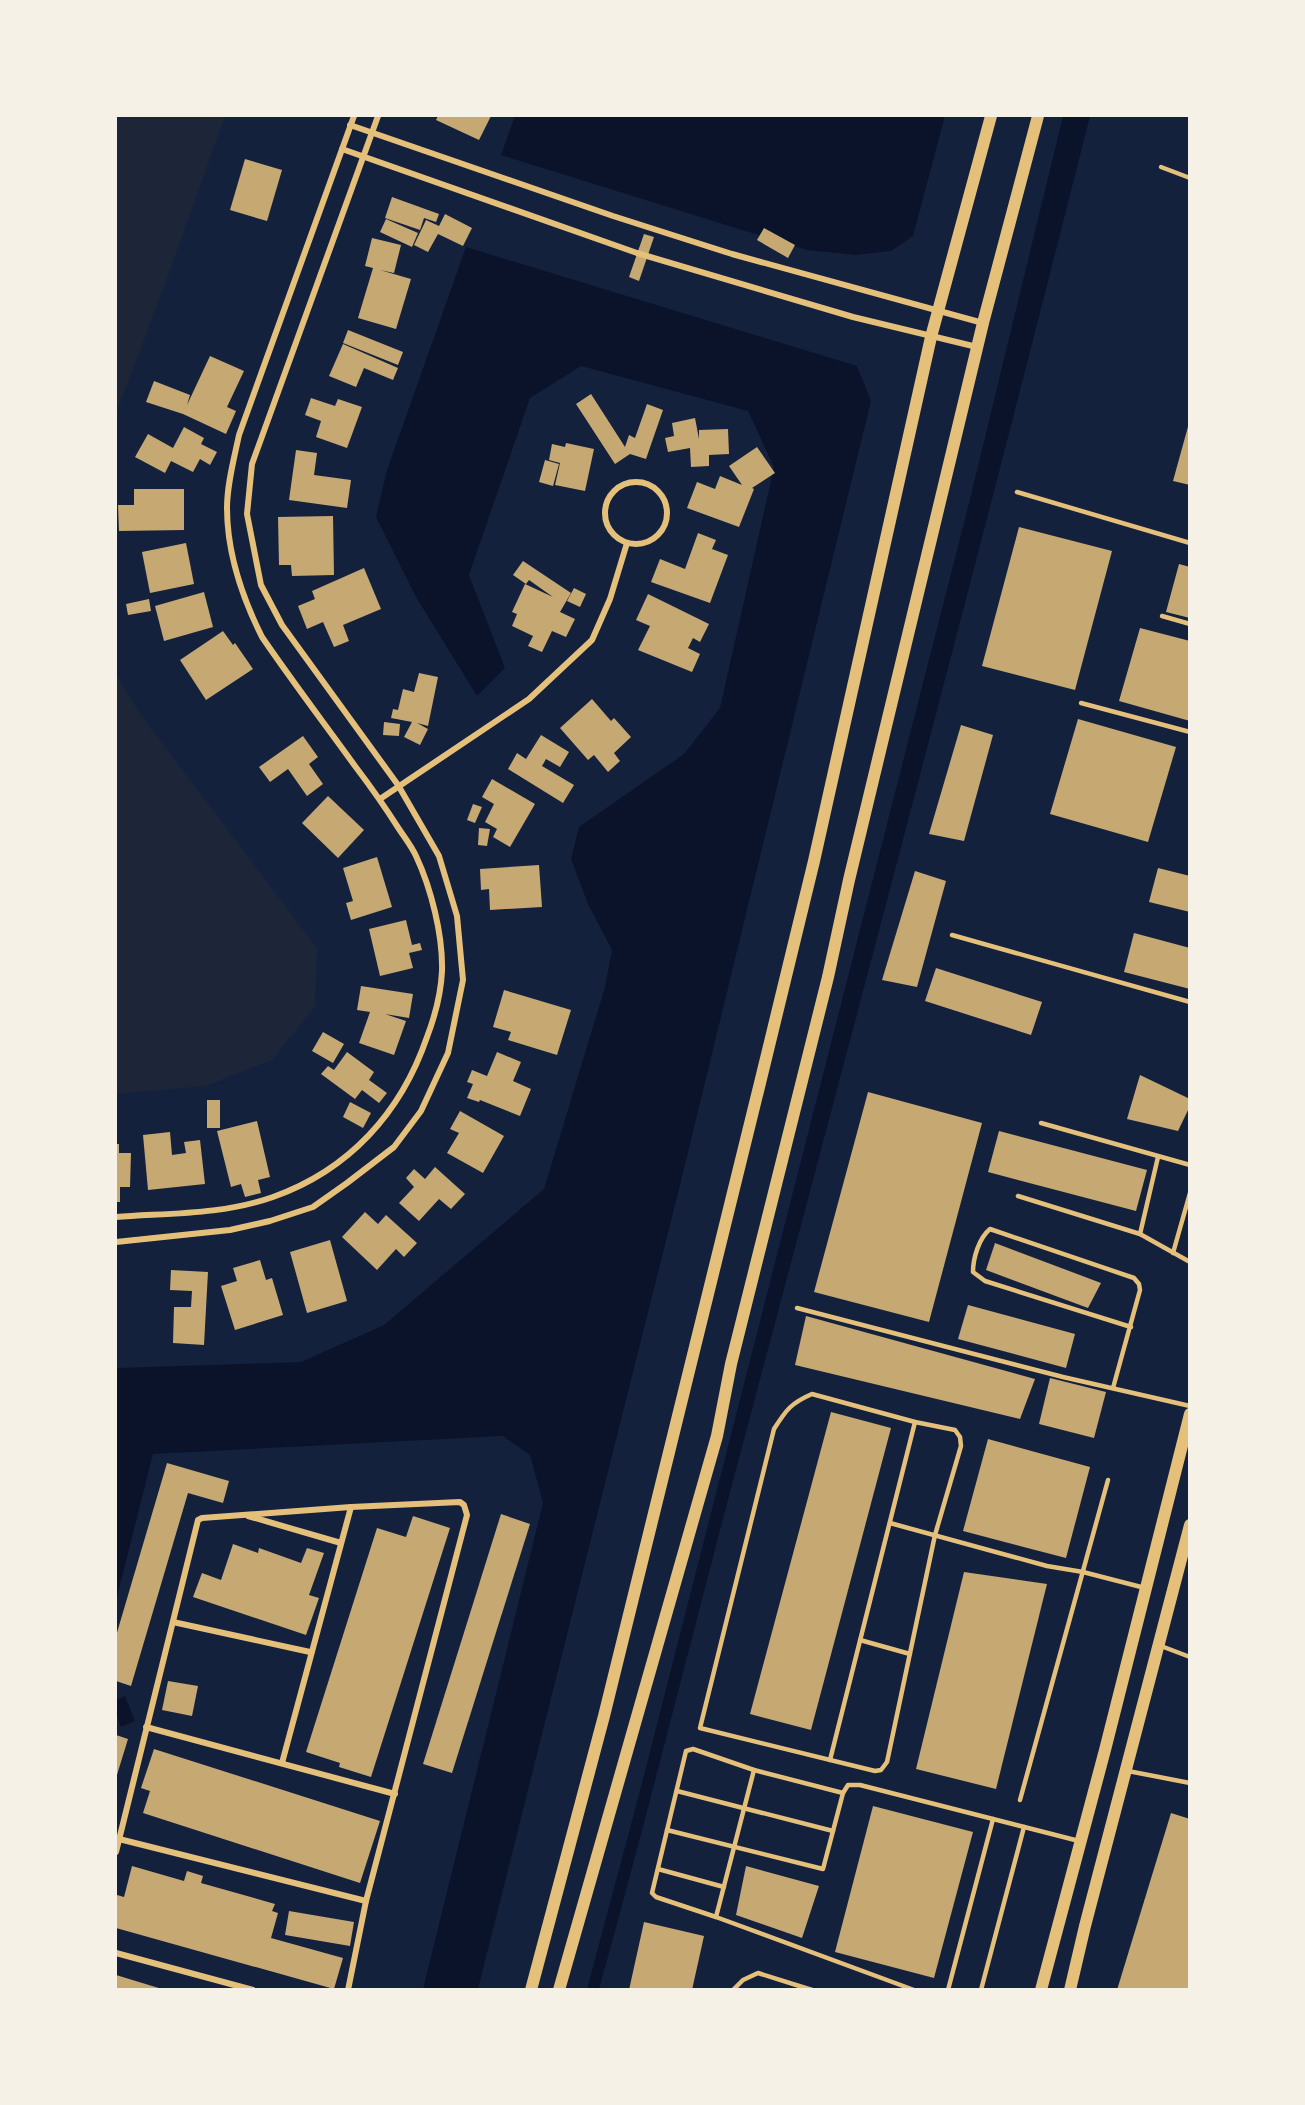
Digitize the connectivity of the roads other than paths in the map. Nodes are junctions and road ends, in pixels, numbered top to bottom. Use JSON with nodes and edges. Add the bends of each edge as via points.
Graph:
{"nodes":[{"id":1,"x":354,"y":116,"type":"edge"},
{"id":2,"x":378,"y":116,"type":"edge"},
{"id":3,"x":991,"y":116,"type":"edge"},
{"id":4,"x":1038,"y":116,"type":"edge"},
{"id":5,"x":350,"y":125,"type":"junction"},
{"id":6,"x":372,"y":132,"type":"junction"},
{"id":7,"x":342,"y":149,"type":"junction"},
{"id":8,"x":363,"y":156,"type":"junction"},
{"id":9,"x":1161,"y":167,"type":"dead end"},
{"id":10,"x":1190,"y":178,"type":"edge"},
{"id":11,"x":938,"y":310,"type":"junction"},
{"id":12,"x":983,"y":322,"type":"junction"},
{"id":13,"x":931,"y":337,"type":"junction"},
{"id":14,"x":977,"y":347,"type":"junction"},
{"id":15,"x":1017,"y":492,"type":"dead end"},
{"id":16,"x":627,"y":543,"type":"junction"},
{"id":17,"x":1190,"y":543,"type":"edge"},
{"id":18,"x":1162,"y":616,"type":"dead end"},
{"id":19,"x":1190,"y":624,"type":"edge"},
{"id":20,"x":1081,"y":703,"type":"dead end"},
{"id":21,"x":1190,"y":732,"type":"edge"},
{"id":22,"x":398,"y":787,"type":"junction"},
{"id":23,"x":380,"y":799,"type":"junction"},
{"id":24,"x":952,"y":935,"type":"dead end"},
{"id":25,"x":1190,"y":1002,"type":"edge"},
{"id":26,"x":1041,"y":1123,"type":"dead end"},
{"id":27,"x":1158,"y":1157,"type":"junction"},
{"id":28,"x":1190,"y":1165,"type":"edge"},
{"id":29,"x":1190,"y":1193,"type":"edge"},
{"id":30,"x":1017,"y":1196,"type":"dead end"},
{"id":31,"x":116,"y":1217,"type":"edge"},
{"id":32,"x":1140,"y":1234,"type":"junction"},
{"id":33,"x":116,"y":1242,"type":"edge"},
{"id":34,"x":1173,"y":1253,"type":"junction"},
{"id":35,"x":1190,"y":1262,"type":"edge"},
{"id":36,"x":797,"y":1308,"type":"dead end"},
{"id":37,"x":1131,"y":1327,"type":"junction"},
{"id":38,"x":1113,"y":1388,"type":"junction"},
{"id":39,"x":1190,"y":1406,"type":"edge"},
{"id":40,"x":1190,"y":1414,"type":"edge"},
{"id":41,"x":915,"y":1422,"type":"junction"},
{"id":42,"x":1108,"y":1480,"type":"dead end"},
{"id":43,"x":351,"y":1507,"type":"junction"},
{"id":44,"x":245,"y":1515,"type":"junction"},
{"id":45,"x":890,"y":1523,"type":"junction"},
{"id":46,"x":1190,"y":1526,"type":"edge"},
{"id":47,"x":935,"y":1535,"type":"junction"},
{"id":48,"x":341,"y":1544,"type":"junction"},
{"id":49,"x":1083,"y":1572,"type":"junction"},
{"id":50,"x":1145,"y":1588,"type":"junction"},
{"id":51,"x":173,"y":1622,"type":"junction"},
{"id":52,"x":860,"y":1640,"type":"junction"},
{"id":53,"x":1158,"y":1645,"type":"junction"},
{"id":54,"x":310,"y":1653,"type":"junction"},
{"id":55,"x":910,"y":1654,"type":"junction"},
{"id":56,"x":1190,"y":1657,"type":"edge"},
{"id":57,"x":146,"y":1727,"type":"junction"},
{"id":58,"x":830,"y":1760,"type":"junction"},
{"id":59,"x":282,"y":1763,"type":"junction"},
{"id":60,"x":754,"y":1770,"type":"junction"},
{"id":61,"x":1125,"y":1770,"type":"junction"},
{"id":62,"x":1190,"y":1783,"type":"edge"},
{"id":63,"x":677,"y":1791,"type":"junction"},
{"id":64,"x":843,"y":1792,"type":"junction"},
{"id":65,"x":395,"y":1794,"type":"junction"},
{"id":66,"x":1020,"y":1800,"type":"dead end"},
{"id":67,"x":744,"y":1808,"type":"junction"},
{"id":68,"x":993,"y":1819,"type":"junction"},
{"id":69,"x":1024,"y":1827,"type":"junction"},
{"id":70,"x":667,"y":1830,"type":"junction"},
{"id":71,"x":833,"y":1831,"type":"junction"},
{"id":72,"x":119,"y":1839,"type":"junction"},
{"id":73,"x":1080,"y":1842,"type":"junction"},
{"id":74,"x":734,"y":1847,"type":"junction"},
{"id":75,"x":116,"y":1852,"type":"edge"},
{"id":76,"x":658,"y":1869,"type":"junction"},
{"id":77,"x":724,"y":1887,"type":"junction"},
{"id":78,"x":366,"y":1901,"type":"junction"},
{"id":79,"x":716,"y":1917,"type":"junction"},
{"id":80,"x":116,"y":1953,"type":"edge"},
{"id":81,"x":253,"y":1989,"type":"edge"},
{"id":82,"x":348,"y":1989,"type":"edge"},
{"id":83,"x":531,"y":1989,"type":"edge"},
{"id":84,"x":560,"y":1989,"type":"edge"},
{"id":85,"x":734,"y":1989,"type":"edge"},
{"id":86,"x":812,"y":1989,"type":"edge"},
{"id":87,"x":914,"y":1989,"type":"edge"},
{"id":88,"x":948,"y":1989,"type":"edge"},
{"id":89,"x":981,"y":1989,"type":"edge"},
{"id":90,"x":1041,"y":1989,"type":"edge"},
{"id":91,"x":1070,"y":1989,"type":"edge"}],
"edges":[{"from":1,"to":5,"type":"street"},
{"from":2,"to":6,"type":"street"},
{"from":3,"to":11,"type":"main road"},
{"from":4,"to":12,"type":"main road"},
{"from":5,"to":6,"type":"street"},
{"from":5,"to":7,"type":"street"},
{"from":6,"to":8,"type":"street"},
{"from":6,"to":11,"type":"street","via":[[732,254]]},
{"from":7,"to":8,"type":"street"},
{"from":7,"to":23,"type":"street","via":[[239,435],[227,508],[239,585],[262,637]]},
{"from":8,"to":13,"type":"street","via":[[637,253]]},
{"from":8,"to":22,"type":"street","via":[[252,464],[247,514],[261,585],[282,625]]},
{"from":9,"to":10,"type":"lane"},
{"from":11,"to":12,"type":"street"},
{"from":11,"to":13,"type":"main road"},
{"from":12,"to":14,"type":"main road"},
{"from":13,"to":14,"type":"street"},
{"from":13,"to":83,"type":"main road","via":[[814,861],[604,1716]]},
{"from":14,"to":84,"type":"main road","via":[[828,977],[731,1364],[717,1436]]},
{"from":15,"to":17,"type":"lane"},
{"from":16,"to":16,"type":"street","via":[[644,543],[659,534],[667,517],[660,492],[636,481],[613,492],[605,508],[612,533]]},
{"from":16,"to":22,"type":"street","via":[[610,599],[592,640],[529,699]]},
{"from":18,"to":19,"type":"lane"},
{"from":20,"to":21,"type":"lane"},
{"from":22,"to":23,"type":"street"},
{"from":22,"to":33,"type":"street","via":[[439,856],[457,916],[463,980],[448,1053],[421,1111],[394,1147],[313,1207],[231,1230]]},
{"from":23,"to":31,"type":"street","via":[[416,856],[440,934],[439,996],[420,1058],[404,1091],[379,1126],[352,1152],[313,1179],[273,1197],[226,1210]]},
{"from":24,"to":25,"type":"lane"},
{"from":26,"to":27,"type":"lane"},
{"from":27,"to":28,"type":"lane"},
{"from":27,"to":32,"type":"lane"},
{"from":29,"to":34,"type":"lane"},
{"from":30,"to":32,"type":"lane"},
{"from":32,"to":34,"type":"lane"},
{"from":34,"to":35,"type":"lane"},
{"from":36,"to":38,"type":"lane"},
{"from":37,"to":37,"type":"lane","via":[[1140,1290],[1134,1278],[990,1229],[985,1233],[973,1263],[973,1272],[978,1277]]},
{"from":37,"to":38,"type":"lane"},
{"from":38,"to":39,"type":"lane"},
{"from":40,"to":50,"type":"main road"},
{"from":41,"to":45,"type":"lane"},
{"from":41,"to":47,"type":"lane","via":[[955,1430],[962,1446]]},
{"from":41,"to":58,"type":"lane","via":[[812,1394],[785,1411],[774,1429],[768,1452],[699,1728]]},
{"from":42,"to":49,"type":"lane"},
{"from":43,"to":44,"type":"street"},
{"from":43,"to":48,"type":"street"},
{"from":43,"to":65,"type":"street","via":[[456,1501],[464,1505],[467,1515]]},
{"from":44,"to":48,"type":"street"},
{"from":44,"to":51,"type":"street","via":[[202,1518],[197,1522]]},
{"from":45,"to":47,"type":"lane"},
{"from":45,"to":52,"type":"lane"},
{"from":46,"to":53,"type":"main road"},
{"from":47,"to":49,"type":"lane"},
{"from":47,"to":55,"type":"lane"},
{"from":48,"to":54,"type":"street"},
{"from":49,"to":50,"type":"lane"},
{"from":49,"to":66,"type":"lane"},
{"from":50,"to":73,"type":"main road"},
{"from":51,"to":54,"type":"street"},
{"from":51,"to":57,"type":"street"},
{"from":52,"to":55,"type":"lane"},
{"from":52,"to":58,"type":"lane"},
{"from":53,"to":56,"type":"lane"},
{"from":53,"to":61,"type":"main road"},
{"from":54,"to":59,"type":"street"},
{"from":55,"to":58,"type":"lane","via":[[885,1767],[875,1771]]},
{"from":57,"to":59,"type":"street"},
{"from":57,"to":72,"type":"street"},
{"from":59,"to":65,"type":"street"},
{"from":60,"to":63,"type":"lane","via":[[693,1749],[686,1751]]},
{"from":60,"to":64,"type":"lane"},
{"from":60,"to":67,"type":"lane"},
{"from":61,"to":62,"type":"lane"},
{"from":61,"to":91,"type":"main road"},
{"from":63,"to":67,"type":"lane"},
{"from":63,"to":70,"type":"lane"},
{"from":64,"to":68,"type":"lane","via":[[848,1785],[860,1785]]},
{"from":64,"to":71,"type":"lane"},
{"from":65,"to":78,"type":"street"},
{"from":67,"to":71,"type":"lane"},
{"from":67,"to":74,"type":"lane"},
{"from":68,"to":69,"type":"lane"},
{"from":68,"to":88,"type":"lane"},
{"from":69,"to":73,"type":"lane"},
{"from":69,"to":89,"type":"lane"},
{"from":70,"to":74,"type":"lane"},
{"from":70,"to":76,"type":"lane"},
{"from":71,"to":74,"type":"lane","via":[[823,1869]]},
{"from":72,"to":75,"type":"street"},
{"from":72,"to":78,"type":"street"},
{"from":73,"to":90,"type":"main road"},
{"from":74,"to":77,"type":"lane"},
{"from":76,"to":77,"type":"lane"},
{"from":76,"to":79,"type":"lane","via":[[652,1891],[656,1898]]},
{"from":77,"to":79,"type":"lane"},
{"from":78,"to":82,"type":"street"},
{"from":79,"to":87,"type":"lane"},
{"from":80,"to":81,"type":"street"},
{"from":85,"to":86,"type":"lane","via":[[758,1973]]}]}
